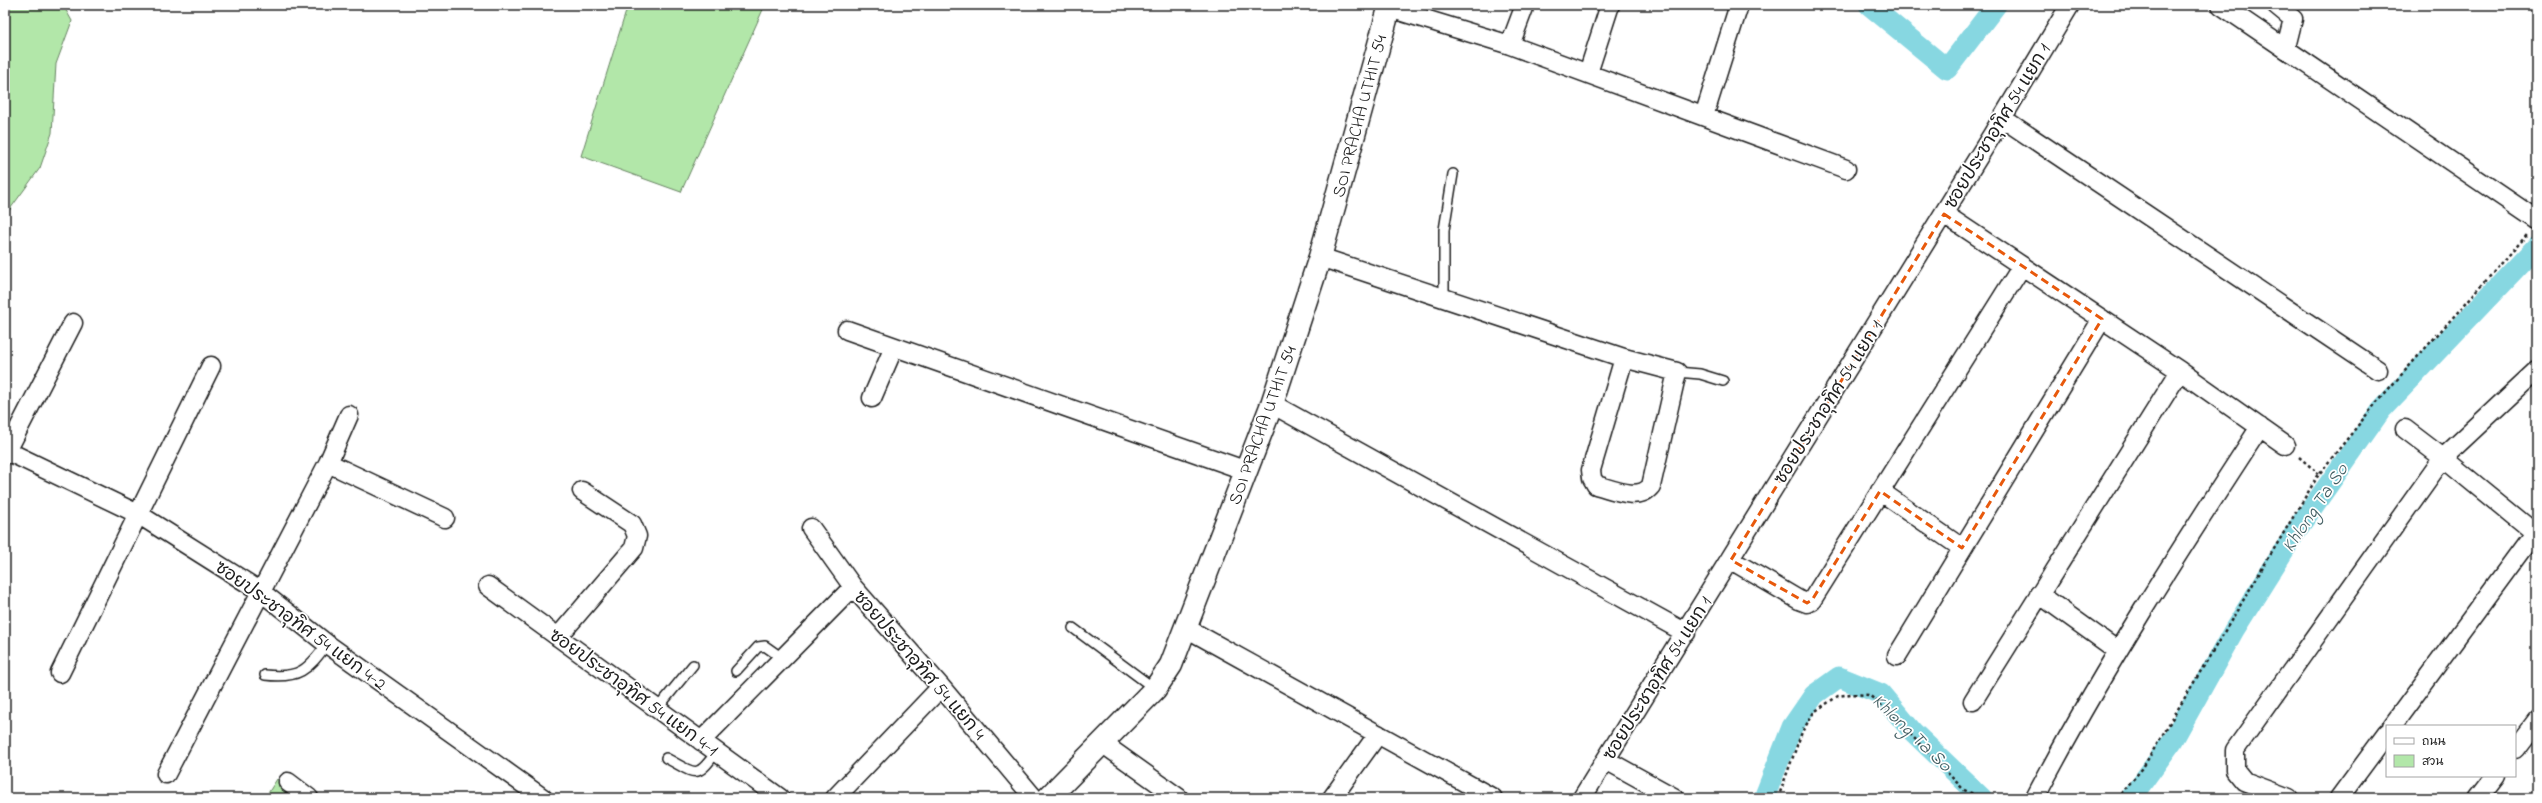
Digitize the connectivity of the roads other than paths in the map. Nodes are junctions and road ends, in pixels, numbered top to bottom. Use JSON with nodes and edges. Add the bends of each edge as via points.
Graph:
{"nodes":[{"id":1,"x":1525,"y":5,"type":"edge"},
{"id":2,"x":1610,"y":5,"type":"edge"},
{"id":3,"x":1739,"y":5,"type":"edge"},
{"id":4,"x":2070,"y":5,"type":"edge"},
{"id":5,"x":2221,"y":5,"type":"edge"},
{"id":6,"x":2276,"y":5,"type":"edge"},
{"id":7,"x":1390,"y":6,"type":"edge"},
{"id":8,"x":1510,"y":45,"type":"junction"},
{"id":9,"x":2286,"y":47,"type":"junction"},
{"id":10,"x":1588,"y":72,"type":"junction"},
{"id":11,"x":1704,"y":116,"type":"junction"},
{"id":12,"x":2002,"y":118,"type":"junction"},
{"id":13,"x":1846,"y":169,"type":"dead end"},
{"id":14,"x":1453,"y":174,"type":"dead end"},
{"id":15,"x":1944,"y":214,"type":"junction"},
{"id":16,"x":2534,"y":225,"type":"edge"},
{"id":17,"x":1320,"y":257,"type":"junction"},
{"id":18,"x":2022,"y":266,"type":"junction"},
{"id":19,"x":1444,"y":300,"type":"junction"},
{"id":20,"x":2102,"y":319,"type":"junction"},
{"id":21,"x":73,"y":322,"type":"dead end"},
{"id":22,"x":847,"y":330,"type":"dead end"},
{"id":23,"x":894,"y":347,"type":"junction"},
{"id":24,"x":1624,"y":358,"type":"junction"},
{"id":25,"x":211,"y":366,"type":"dead end"},
{"id":26,"x":2378,"y":370,"type":"dead end"},
{"id":27,"x":2537,"y":370,"type":"edge"},
{"id":28,"x":2180,"y":371,"type":"junction"},
{"id":29,"x":1677,"y":372,"type":"junction"},
{"id":30,"x":1723,"y":381,"type":"dead end"},
{"id":31,"x":872,"y":398,"type":"dead end"},
{"id":32,"x":1272,"y":404,"type":"junction"},
{"id":33,"x":349,"y":415,"type":"dead end"},
{"id":34,"x":2260,"y":427,"type":"junction"},
{"id":35,"x":2405,"y":429,"type":"dead end"},
{"id":36,"x":2285,"y":445,"type":"road end"},
{"id":37,"x":6,"y":452,"type":"edge"},
{"id":38,"x":2443,"y":458,"type":"junction"},
{"id":39,"x":328,"y":463,"type":"junction"},
{"id":40,"x":1247,"y":471,"type":"junction"},
{"id":41,"x":582,"y":491,"type":"dead end"},
{"id":42,"x":1880,"y":491,"type":"junction"},
{"id":43,"x":138,"y":514,"type":"junction"},
{"id":44,"x":445,"y":518,"type":"dead end"},
{"id":45,"x":811,"y":528,"type":"dead end"},
{"id":46,"x":2536,"y":534,"type":"edge"},
{"id":47,"x":1962,"y":548,"type":"junction"},
{"id":48,"x":1731,"y":560,"type":"junction"},
{"id":49,"x":488,"y":586,"type":"dead end"},
{"id":50,"x":853,"y":587,"type":"junction"},
{"id":51,"x":260,"y":591,"type":"junction"},
{"id":52,"x":2039,"y":594,"type":"junction"},
{"id":53,"x":1073,"y":628,"type":"dead end"},
{"id":54,"x":1186,"y":628,"type":"junction"},
{"id":55,"x":1686,"y":633,"type":"junction"},
{"id":56,"x":558,"y":637,"type":"junction"},
{"id":57,"x":328,"y":644,"type":"junction"},
{"id":58,"x":2118,"y":651,"type":"junction"},
{"id":59,"x":1897,"y":656,"type":"dead end"},
{"id":60,"x":782,"y":658,"type":"junction"},
{"id":61,"x":693,"y":665,"type":"dead end"},
{"id":62,"x":736,"y":671,"type":"dead end"},
{"id":63,"x":60,"y":673,"type":"dead end"},
{"id":64,"x":265,"y":675,"type":"dead end"},
{"id":65,"x":941,"y":686,"type":"junction"},
{"id":66,"x":1155,"y":689,"type":"junction"},
{"id":67,"x":1973,"y":701,"type":"dead end"},
{"id":68,"x":657,"y":709,"type":"junction"},
{"id":69,"x":2537,"y":720,"type":"edge"},
{"id":70,"x":2393,"y":725,"type":"edge"},
{"id":71,"x":1378,"y":734,"type":"junction"},
{"id":72,"x":2386,"y":734,"type":"edge"},
{"id":73,"x":701,"y":741,"type":"junction"},
{"id":74,"x":1102,"y":743,"type":"junction"},
{"id":75,"x":2516,"y":748,"type":"edge"},
{"id":76,"x":716,"y":752,"type":"junction"},
{"id":77,"x":666,"y":758,"type":"dead end"},
{"id":78,"x":1606,"y":760,"type":"junction"},
{"id":79,"x":166,"y":774,"type":"dead end"},
{"id":80,"x":2494,"y":777,"type":"edge"},
{"id":81,"x":288,"y":782,"type":"dead end"},
{"id":82,"x":1667,"y":796,"type":"edge"},
{"id":83,"x":309,"y":798,"type":"edge"},
{"id":84,"x":543,"y":798,"type":"edge"},
{"id":85,"x":780,"y":798,"type":"edge"},
{"id":86,"x":835,"y":798,"type":"edge"},
{"id":87,"x":1034,"y":798,"type":"edge"},
{"id":88,"x":1048,"y":798,"type":"edge"},
{"id":89,"x":1179,"y":798,"type":"edge"},
{"id":90,"x":1332,"y":798,"type":"edge"},
{"id":91,"x":1493,"y":798,"type":"edge"},
{"id":92,"x":1582,"y":798,"type":"edge"},
{"id":93,"x":2035,"y":798,"type":"edge"},
{"id":94,"x":2289,"y":798,"type":"edge"},
{"id":95,"x":2339,"y":798,"type":"edge"},
{"id":96,"x":2478,"y":798,"type":"edge"}],
"edges":[{"from":1,"to":8,"type":"street"},
{"from":2,"to":10,"type":"street"},
{"from":3,"to":11,"type":"street"},
{"from":4,"to":12,"type":"street","name":"ซอยประชาอุทิศ 54 แยก 1"},
{"from":5,"to":9,"type":"street"},
{"from":6,"to":9,"type":"street","via":[[2293,19]]},
{"from":7,"to":8,"type":"street"},
{"from":7,"to":17,"type":"street","name":"SOI PRACHA UTHIT 54"},
{"from":8,"to":10,"type":"street"},
{"from":9,"to":16,"type":"street"},
{"from":10,"to":11,"type":"street"},
{"from":11,"to":13,"type":"street"},
{"from":12,"to":15,"type":"street","name":"ซอยประชาอุทิศ 54 แยก 1"},
{"from":12,"to":26,"type":"street"},
{"from":14,"to":19,"type":"lane","via":[[1444,230]]},
{"from":15,"to":18,"type":"street"},
{"from":15,"to":48,"type":"street","name":"ซอยประชาอุทิศ 54 แยก 1"},
{"from":17,"to":19,"type":"street"},
{"from":17,"to":32,"type":"street","name":"SOI PRACHA UTHIT 54"},
{"from":18,"to":20,"type":"street"},
{"from":18,"to":42,"type":"street"},
{"from":19,"to":24,"type":"street"},
{"from":20,"to":28,"type":"street"},
{"from":20,"to":47,"type":"street"},
{"from":21,"to":37,"type":"street"},
{"from":22,"to":23,"type":"street"},
{"from":23,"to":31,"type":"street"},
{"from":23,"to":40,"type":"street"},
{"from":24,"to":29,"type":"street"},
{"from":24,"to":29,"type":"street","via":[[1591,470],[1596,485],[1636,495],[1646,492],[1651,486]]},
{"from":25,"to":43,"type":"street"},
{"from":27,"to":38,"type":"street"},
{"from":28,"to":34,"type":"street"},
{"from":28,"to":52,"type":"street"},
{"from":29,"to":30,"type":"lane","via":[[1700,374]]},
{"from":32,"to":40,"type":"street","name":"SOI PRACHA UTHIT 54"},
{"from":32,"to":55,"type":"street"},
{"from":33,"to":39,"type":"street"},
{"from":34,"to":36,"type":"street"},
{"from":34,"to":58,"type":"street","via":[[2164,574]]},
{"from":35,"to":38,"type":"street"},
{"from":37,"to":43,"type":"street","name":"ซอยประชาอุทิศ 54 แยก 4-2"},
{"from":38,"to":46,"type":"street"},
{"from":38,"to":94,"type":"street","via":[[2235,750],[2235,770],[2244,781]]},
{"from":39,"to":44,"type":"street"},
{"from":39,"to":51,"type":"street"},
{"from":40,"to":54,"type":"street","name":"SOI PRACHA UTHIT 54"},
{"from":41,"to":56,"type":"street","via":[[632,524],[637,536],[634,548]]},
{"from":42,"to":47,"type":"street"},
{"from":42,"to":48,"type":"street","via":[[1812,600],[1807,603]]},
{"from":43,"to":51,"type":"street","name":"ซอยประชาอุทิศ 54 แยก 4-2"},
{"from":43,"to":63,"type":"street"},
{"from":45,"to":50,"type":"street","name":"ซอยประชาอุทิศ 54 แยก 4"},
{"from":46,"to":70,"type":"street"},
{"from":47,"to":59,"type":"street"},
{"from":48,"to":55,"type":"street","name":"ซอยประชาอุทิศ 54 แยก 1"},
{"from":49,"to":56,"type":"street","name":"ซอยประชาอุทิศ 54 แยก 4-1"},
{"from":50,"to":60,"type":"street"},
{"from":50,"to":65,"type":"street","name":"ซอยประชาอุทิศ 54 แยก 4"},
{"from":51,"to":57,"type":"street","name":"ซอยประชาอุทิศ 54 แยก 4-2"},
{"from":51,"to":79,"type":"street"},
{"from":52,"to":58,"type":"street"},
{"from":52,"to":67,"type":"street"},
{"from":53,"to":66,"type":"lane"},
{"from":54,"to":66,"type":"street","name":"SOI PRACHA UTHIT 54","via":[[1171,665]]},
{"from":54,"to":71,"type":"street"},
{"from":55,"to":78,"type":"street","name":"ซอยประชาอุทิศ 54 แยก 1"},
{"from":56,"to":68,"type":"street","name":"ซอยประชาอุทิศ 54 แยก 4-1"},
{"from":57,"to":64,"type":"lane","via":[[310,666],[282,677]]},
{"from":57,"to":84,"type":"street","name":"ซอยประชาอุทิศ 54 แยก 4-2"},
{"from":58,"to":93,"type":"street","via":[[2069,733]]},
{"from":60,"to":62,"type":"lane","via":[[765,646],[758,647]]},
{"from":60,"to":73,"type":"street"},
{"from":61,"to":68,"type":"lane"},
{"from":65,"to":86,"type":"street"},
{"from":65,"to":87,"type":"street","name":"ซอยประชาอุทิศ 54 แยก 4"},
{"from":66,"to":74,"type":"street","name":"SOI PRACHA UTHIT 54"},
{"from":68,"to":73,"type":"street","name":"ซอยประชาอุทิศ 54 แยก 4-1"},
{"from":69,"to":75,"type":"street"},
{"from":71,"to":90,"type":"street"},
{"from":71,"to":91,"type":"street"},
{"from":72,"to":95,"type":"street"},
{"from":73,"to":76,"type":"street","name":"ซอยประชาอุทิศ 54 แยก 4-1"},
{"from":74,"to":88,"type":"street","name":"SOI PRACHA UTHIT 54"},
{"from":74,"to":89,"type":"street"},
{"from":76,"to":77,"type":"lane","via":[[704,770],[699,772],[693,772]]},
{"from":76,"to":85,"type":"street","name":"ซอยประชาอุทิศ 54 แยก 4-1"},
{"from":78,"to":82,"type":"street"},
{"from":78,"to":92,"type":"street","name":"ซอยประชาอุทิศ 54 แยก 1"},
{"from":80,"to":96,"type":"street"},
{"from":81,"to":83,"type":"street"}]}
